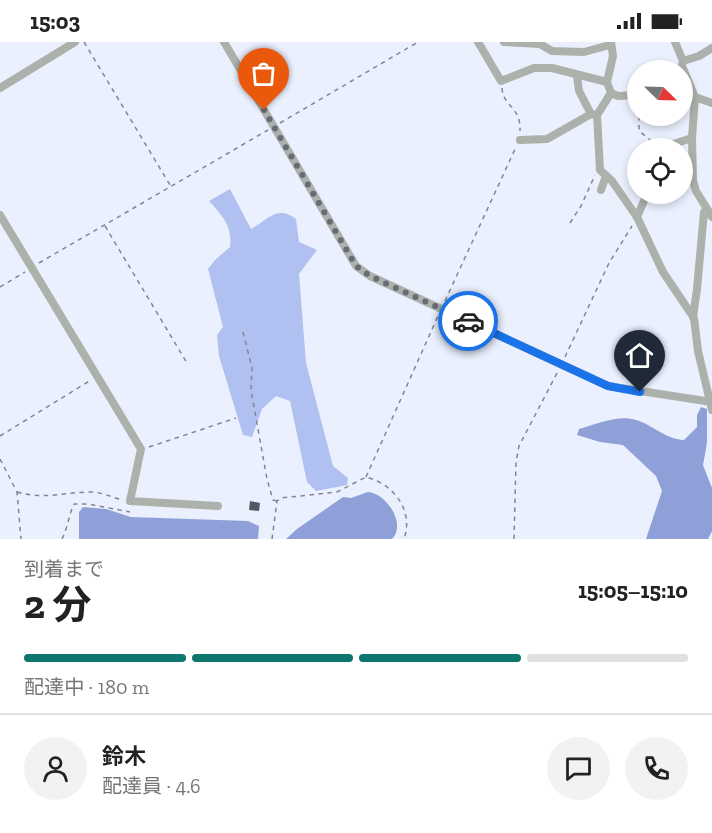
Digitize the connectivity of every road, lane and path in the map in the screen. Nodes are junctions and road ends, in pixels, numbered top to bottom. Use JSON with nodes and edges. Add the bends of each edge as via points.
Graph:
{"nodes":[{"id":1,"x":75,"y":42,"type":"edge"},
{"id":2,"x":84,"y":42,"type":"edge"},
{"id":3,"x":224,"y":42,"type":"edge"},
{"id":4,"x":418,"y":42,"type":"edge"},
{"id":5,"x":477,"y":42,"type":"edge"},
{"id":6,"x":504,"y":42,"type":"edge"},
{"id":7,"x":675,"y":42,"type":"edge"},
{"id":8,"x":540,"y":43,"type":"edge"},
{"id":9,"x":611,"y":43,"type":"edge"},
{"id":10,"x":712,"y":48,"type":"edge"},
{"id":11,"x":683,"y":60,"type":"edge"},
{"id":12,"x":686,"y":60,"type":"edge"},
{"id":13,"x":577,"y":75,"type":"junction"},
{"id":14,"x":501,"y":81,"type":"junction"},
{"id":15,"x":607,"y":82,"type":"junction"},
{"id":16,"x":0,"y":88,"type":"edge"},
{"id":17,"x":611,"y":93,"type":"junction"},
{"id":18,"x":627,"y":96,"type":"edge"},
{"id":19,"x":695,"y":97,"type":"joint"},
{"id":20,"x":712,"y":103,"type":"edge"},
{"id":21,"x":594,"y":115,"type":"junction"},
{"id":22,"x":274,"y":126,"type":"junction"},
{"id":23,"x":692,"y":138,"type":"edge"},
{"id":24,"x":520,"y":140,"type":"junction"},
{"id":25,"x":603,"y":173,"type":"junction"},
{"id":26,"x":693,"y":181,"type":"edge"},
{"id":27,"x":170,"y":185,"type":"junction"},
{"id":28,"x":601,"y":190,"type":"dead end"},
{"id":29,"x":643,"y":204,"type":"edge"},
{"id":30,"x":709,"y":213,"type":"edge"},
{"id":31,"x":0,"y":215,"type":"edge"},
{"id":32,"x":637,"y":217,"type":"junction"},
{"id":33,"x":570,"y":223,"type":"dead end"},
{"id":34,"x":104,"y":225,"type":"junction"},
{"id":35,"x":32,"y":268,"type":"junction"},
{"id":36,"x":0,"y":287,"type":"edge"},
{"id":37,"x":441,"y":308,"type":"junction"},
{"id":38,"x":693,"y":317,"type":"junction"},
{"id":39,"x":243,"y":332,"type":"dead end"},
{"id":40,"x":187,"y":363,"type":"dead end"},
{"id":41,"x":562,"y":363,"type":"junction"},
{"id":42,"x":97,"y":376,"type":"junction"},
{"id":43,"x":711,"y":405,"type":"edge"},
{"id":44,"x":236,"y":418,"type":"dead end"},
{"id":45,"x":0,"y":436,"type":"edge"},
{"id":46,"x":141,"y":449,"type":"junction"},
{"id":47,"x":0,"y":459,"type":"edge"},
{"id":48,"x":366,"y":477,"type":"junction"},
{"id":49,"x":16,"y":492,"type":"junction"},
{"id":50,"x":130,"y":501,"type":"junction"},
{"id":51,"x":277,"y":501,"type":"junction"},
{"id":52,"x":218,"y":506,"type":"dead end"},
{"id":53,"x":130,"y":512,"type":"dead end"},
{"id":54,"x":21,"y":539,"type":"edge"},
{"id":55,"x":62,"y":539,"type":"edge"},
{"id":56,"x":272,"y":539,"type":"edge"},
{"id":57,"x":404,"y":539,"type":"edge"},
{"id":58,"x":514,"y":539,"type":"edge"}],
"edges":[{"from":1,"to":16,"type":"street"},
{"from":2,"to":27,"type":"path"},
{"from":3,"to":22,"type":"street"},
{"from":4,"to":22,"type":"path"},
{"from":5,"to":14,"type":"street"},
{"from":6,"to":8,"type":"street"},
{"from":7,"to":11,"type":"street"},
{"from":8,"to":9,"type":"street","via":[[552,51],[584,52]]},
{"from":9,"to":15,"type":"street","via":[[613,57]]},
{"from":10,"to":12,"type":"street"},
{"from":13,"to":14,"type":"street","via":[[534,68]]},
{"from":13,"to":15,"type":"street"},
{"from":13,"to":21,"type":"street","via":[[579,92]]},
{"from":14,"to":24,"type":"path","via":[[502,95],[517,112]]},
{"from":15,"to":17,"type":"street"},
{"from":17,"to":18,"type":"street"},
{"from":17,"to":21,"type":"street"},
{"from":19,"to":20,"type":"street"},
{"from":19,"to":23,"type":"street"},
{"from":21,"to":24,"type":"street","via":[[547,139]]},
{"from":21,"to":25,"type":"street"},
{"from":22,"to":27,"type":"path"},
{"from":22,"to":37,"type":"street","via":[[356,266]]},
{"from":24,"to":37,"type":"path"},
{"from":25,"to":28,"type":"street"},
{"from":25,"to":32,"type":"street"},
{"from":25,"to":33,"type":"path","via":[[593,178]]},
{"from":26,"to":30,"type":"street"},
{"from":27,"to":34,"type":"path"},
{"from":29,"to":32,"type":"street"},
{"from":30,"to":38,"type":"street","via":[[704,212]]},
{"from":31,"to":35,"type":"street"},
{"from":32,"to":38,"type":"street","via":[[663,272]]},
{"from":32,"to":41,"type":"path","via":[[609,263]]},
{"from":34,"to":35,"type":"path"},
{"from":34,"to":40,"type":"path"},
{"from":35,"to":36,"type":"path"},
{"from":35,"to":42,"type":"street"},
{"from":37,"to":41,"type":"street"},
{"from":37,"to":48,"type":"path"},
{"from":38,"to":43,"type":"street"},
{"from":39,"to":51,"type":"path","via":[[252,368],[251,390],[267,479],[273,500]]},
{"from":41,"to":43,"type":"street","via":[[608,386]]},
{"from":41,"to":58,"type":"path","via":[[519,446]]},
{"from":42,"to":45,"type":"path"},
{"from":42,"to":46,"type":"street"},
{"from":44,"to":46,"type":"path"},
{"from":46,"to":50,"type":"street"},
{"from":47,"to":49,"type":"path"},
{"from":48,"to":51,"type":"path","via":[[337,492]]},
{"from":48,"to":57,"type":"path","via":[[397,494],[408,527]]},
{"from":49,"to":50,"type":"path","via":[[56,497],[93,492]]},
{"from":49,"to":54,"type":"path"},
{"from":50,"to":52,"type":"street"},
{"from":51,"to":56,"type":"path"},
{"from":53,"to":55,"type":"path","via":[[74,504]]}]}
